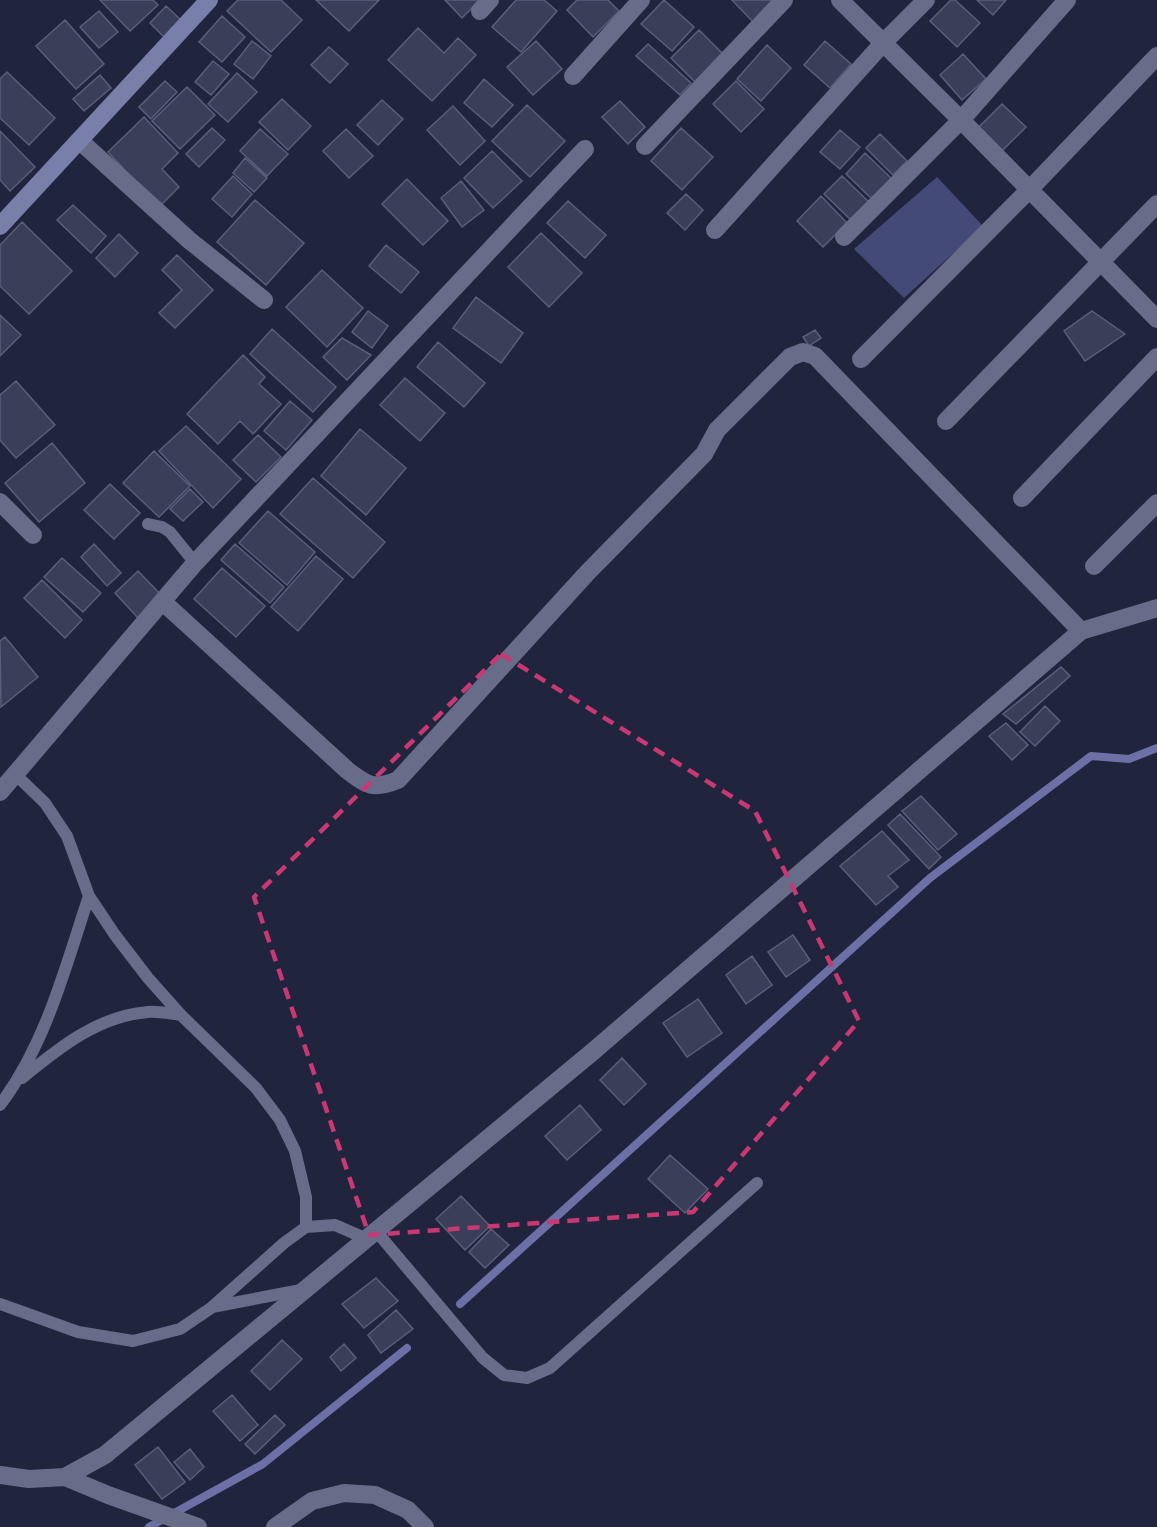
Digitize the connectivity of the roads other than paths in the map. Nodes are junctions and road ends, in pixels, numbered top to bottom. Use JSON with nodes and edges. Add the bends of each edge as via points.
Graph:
{"nodes":[{"id":1,"x":208,"y":0,"type":"edge"},
{"id":2,"x":641,"y":0,"type":"edge"},
{"id":3,"x":784,"y":0,"type":"edge"},
{"id":4,"x":840,"y":0,"type":"edge"},
{"id":5,"x":926,"y":0,"type":"edge"},
{"id":6,"x":1067,"y":0,"type":"edge"},
{"id":7,"x":884,"y":42,"type":"junction"},
{"id":8,"x":1157,"y":56,"type":"edge"},
{"id":9,"x":573,"y":76,"type":"dead end"},
{"id":10,"x":961,"y":120,"type":"junction"},
{"id":11,"x":80,"y":141,"type":"junction"},
{"id":12,"x":645,"y":146,"type":"dead end"},
{"id":13,"x":585,"y":149,"type":"dead end"},
{"id":14,"x":1029,"y":190,"type":"junction"},
{"id":15,"x":1157,"y":204,"type":"edge"},
{"id":16,"x":0,"y":226,"type":"edge"},
{"id":17,"x":715,"y":230,"type":"dead end"},
{"id":18,"x":844,"y":237,"type":"dead end"},
{"id":19,"x":1101,"y":263,"type":"junction"},
{"id":20,"x":264,"y":300,"type":"dead end"},
{"id":21,"x":1157,"y":319,"type":"edge"},
{"id":22,"x":1157,"y":357,"type":"edge"},
{"id":23,"x":861,"y":359,"type":"dead end"},
{"id":24,"x":946,"y":421,"type":"dead end"},
{"id":25,"x":1022,"y":498,"type":"dead end"},
{"id":26,"x":0,"y":502,"type":"edge"},
{"id":27,"x":1157,"y":503,"type":"edge"},
{"id":28,"x":148,"y":524,"type":"dead end"},
{"id":29,"x":33,"y":535,"type":"dead end"},
{"id":30,"x":195,"y":563,"type":"junction"},
{"id":31,"x":1094,"y":566,"type":"dead end"},
{"id":32,"x":163,"y":602,"type":"junction"},
{"id":33,"x":1157,"y":608,"type":"edge"},
{"id":34,"x":1081,"y":631,"type":"junction"},
{"id":35,"x":15,"y":774,"type":"junction"},
{"id":36,"x":0,"y":792,"type":"edge"},
{"id":37,"x":89,"y":896,"type":"junction"},
{"id":38,"x":181,"y":1015,"type":"junction"},
{"id":39,"x":17,"y":1082,"type":"junction"},
{"id":40,"x":0,"y":1105,"type":"edge"},
{"id":41,"x":758,"y":1183,"type":"dead end"},
{"id":42,"x":306,"y":1227,"type":"junction"},
{"id":43,"x":372,"y":1235,"type":"junction"},
{"id":44,"x":306,"y":1289,"type":"junction"},
{"id":45,"x":0,"y":1304,"type":"edge"},
{"id":46,"x":211,"y":1308,"type":"junction"},
{"id":47,"x":0,"y":1475,"type":"edge"},
{"id":48,"x":65,"y":1477,"type":"junction"},
{"id":49,"x":198,"y":1527,"type":"edge"},
{"id":50,"x":275,"y":1527,"type":"edge"},
{"id":51,"x":425,"y":1527,"type":"edge"}],
"edges":[{"from":1,"to":11,"type":"street"},
{"from":2,"to":9,"type":"street"},
{"from":3,"to":12,"type":"street"},
{"from":4,"to":7,"type":"street"},
{"from":5,"to":7,"type":"street"},
{"from":6,"to":10,"type":"street"},
{"from":7,"to":10,"type":"street"},
{"from":7,"to":17,"type":"street"},
{"from":8,"to":14,"type":"street"},
{"from":10,"to":14,"type":"street"},
{"from":10,"to":18,"type":"street"},
{"from":11,"to":16,"type":"street"},
{"from":11,"to":20,"type":"street","via":[[189,240]]},
{"from":13,"to":30,"type":"street"},
{"from":14,"to":19,"type":"street"},
{"from":14,"to":23,"type":"street"},
{"from":15,"to":19,"type":"street"},
{"from":19,"to":21,"type":"street"},
{"from":19,"to":24,"type":"street"},
{"from":22,"to":25,"type":"street"},
{"from":26,"to":29,"type":"street"},
{"from":27,"to":31,"type":"street"},
{"from":28,"to":30,"type":"lane","via":[[171,532]]},
{"from":30,"to":32,"type":"street"},
{"from":32,"to":34,"type":"street","via":[[347,770],[366,784],[389,784],[398,780],[588,572],[704,454],[717,430],[790,357],[803,352],[815,356]]},
{"from":32,"to":35,"type":"street"},
{"from":33,"to":34,"type":"street"},
{"from":34,"to":43,"type":"street","via":[[590,1054]]},
{"from":35,"to":36,"type":"street"},
{"from":35,"to":37,"type":"lane","via":[[45,803],[67,836]]},
{"from":37,"to":38,"type":"lane","via":[[135,961]]},
{"from":37,"to":39,"type":"lane","via":[[35,1050]]},
{"from":38,"to":39,"type":"lane","via":[[151,1012],[97,1025],[61,1046]]},
{"from":38,"to":42,"type":"lane","via":[[256,1088],[280,1120],[296,1151],[306,1197]]},
{"from":39,"to":40,"type":"lane"},
{"from":41,"to":43,"type":"lane","via":[[550,1368],[527,1378],[504,1375],[483,1358]]},
{"from":42,"to":43,"type":"lane","via":[[335,1225]]},
{"from":42,"to":46,"type":"lane"},
{"from":43,"to":44,"type":"street"},
{"from":44,"to":46,"type":"lane"},
{"from":44,"to":48,"type":"street","via":[[105,1455]]},
{"from":45,"to":46,"type":"lane","via":[[78,1332],[133,1341],[180,1329]]},
{"from":47,"to":48,"type":"street","via":[[29,1479]]},
{"from":48,"to":49,"type":"street"},
{"from":50,"to":51,"type":"street","via":[[312,1501],[344,1493],[375,1495],[408,1510]]}]}
